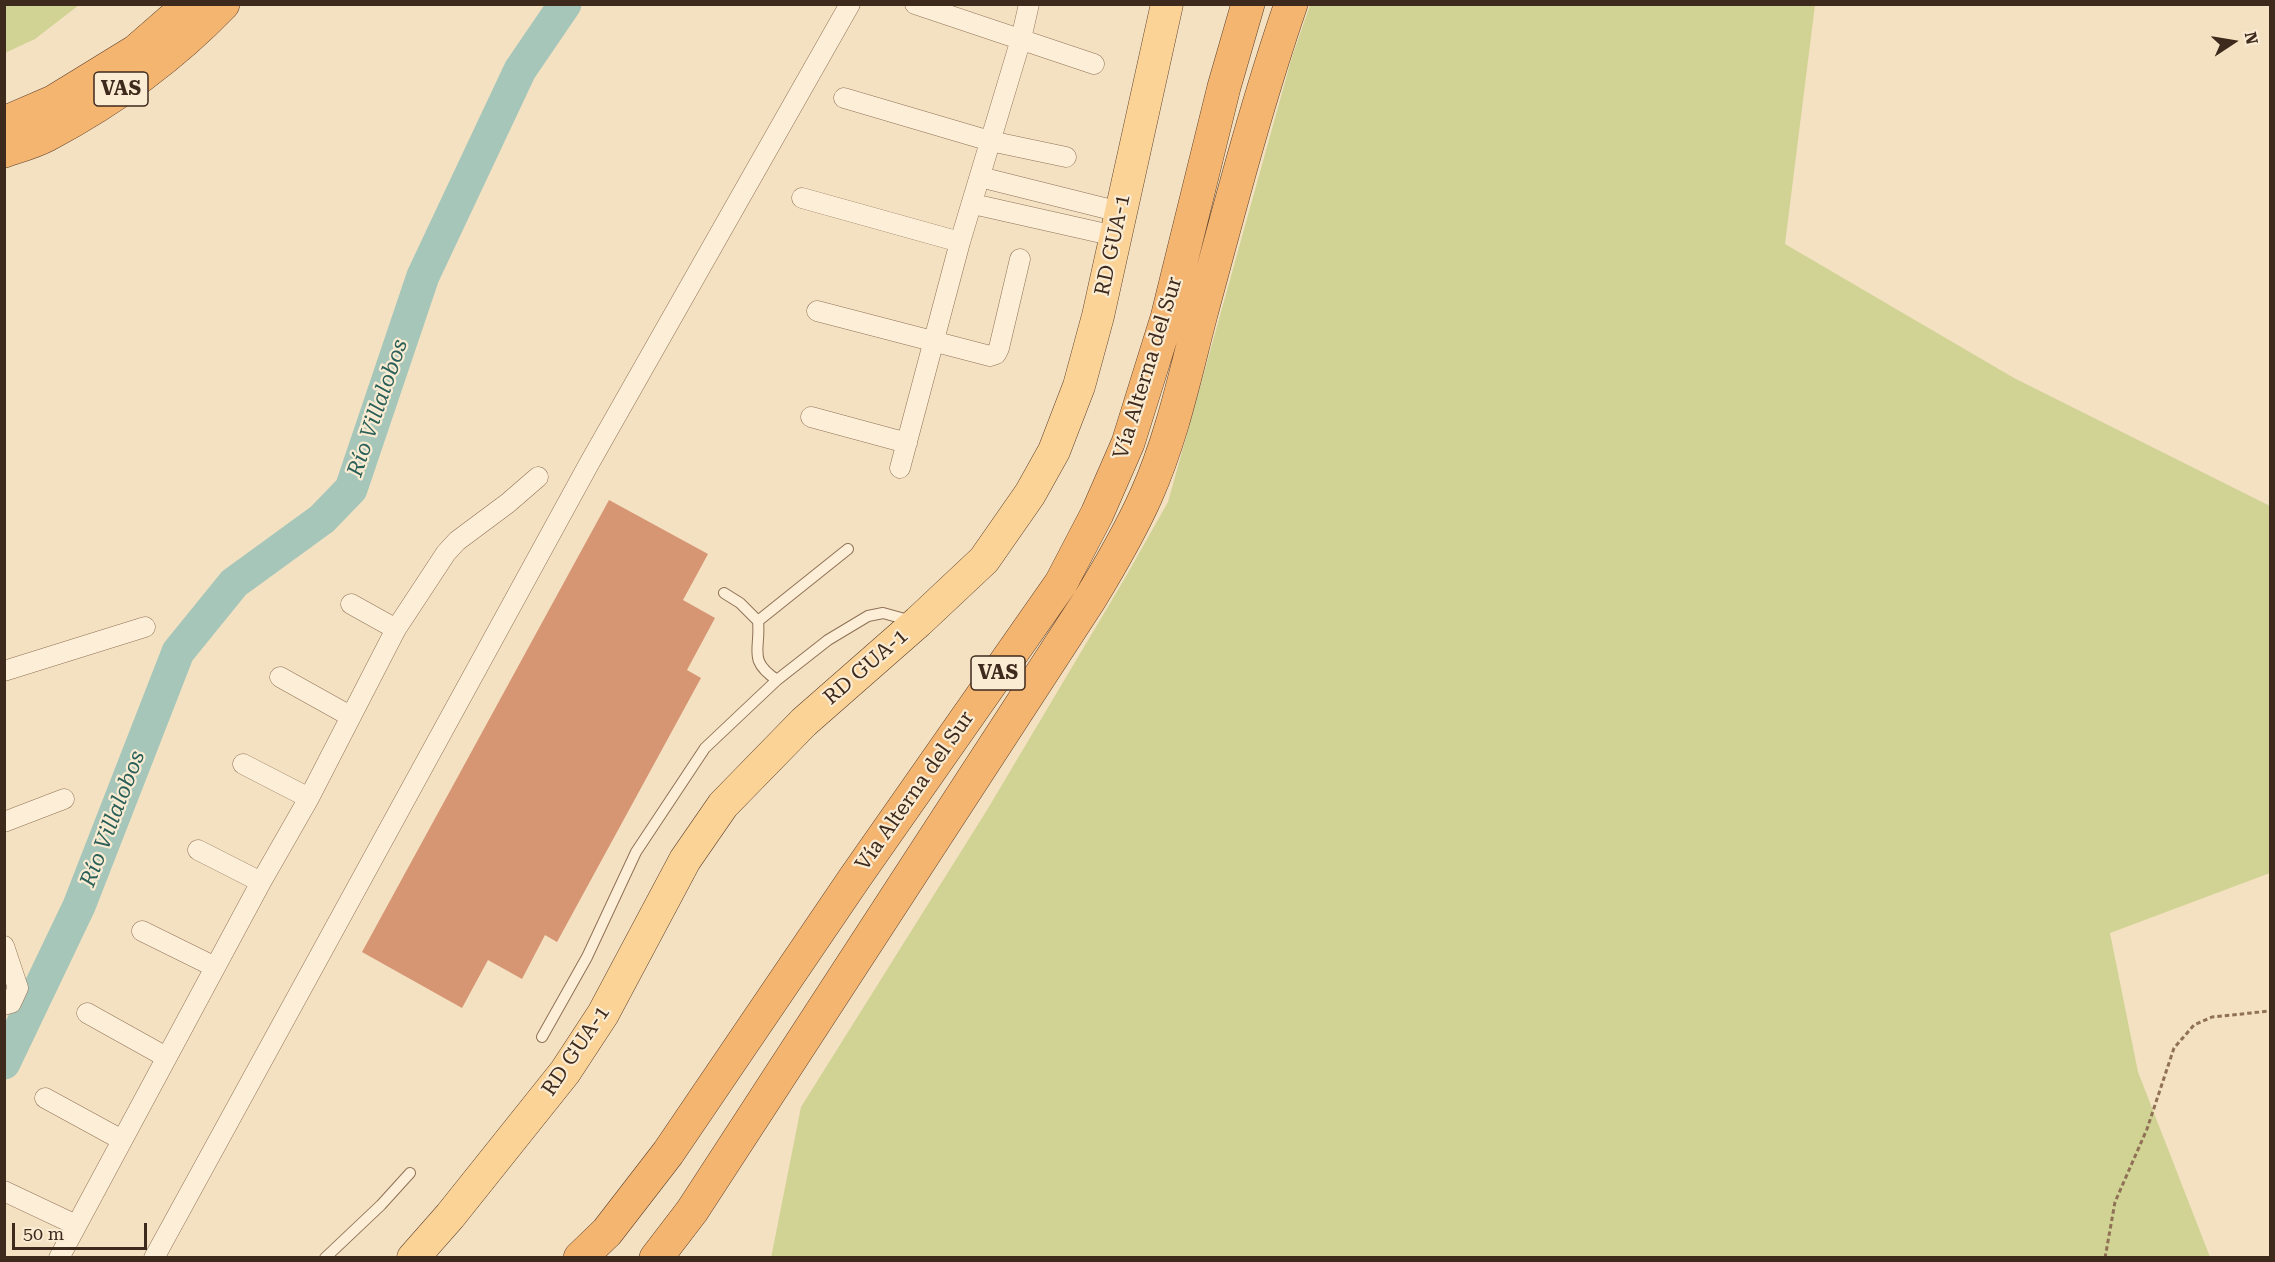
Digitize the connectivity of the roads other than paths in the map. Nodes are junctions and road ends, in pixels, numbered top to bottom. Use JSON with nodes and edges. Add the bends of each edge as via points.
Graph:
{"nodes":[{"id":1,"x":190,"y":4,"type":"edge"},
{"id":2,"x":223,"y":4,"type":"edge"},
{"id":3,"x":850,"y":4,"type":"edge"},
{"id":4,"x":915,"y":4,"type":"edge"},
{"id":5,"x":1029,"y":4,"type":"edge"},
{"id":6,"x":1167,"y":4,"type":"edge"},
{"id":7,"x":1248,"y":4,"type":"edge"},
{"id":8,"x":1291,"y":4,"type":"edge"},
{"id":9,"x":954,"y":10,"type":"edge"},
{"id":10,"x":1021,"y":39,"type":"junction"},
{"id":11,"x":1094,"y":64,"type":"dead end"},
{"id":12,"x":844,"y":98,"type":"dead end"},
{"id":13,"x":4,"y":123,"type":"edge"},
{"id":14,"x":990,"y":141,"type":"junction"},
{"id":15,"x":4,"y":151,"type":"edge"},
{"id":16,"x":1066,"y":157,"type":"dead end"},
{"id":17,"x":980,"y":177,"type":"junction"},
{"id":18,"x":802,"y":198,"type":"dead end"},
{"id":19,"x":973,"y":204,"type":"junction"},
{"id":20,"x":1117,"y":224,"type":"junction"},
{"id":21,"x":960,"y":242,"type":"junction"},
{"id":22,"x":1020,"y":259,"type":"dead end"},
{"id":23,"x":817,"y":311,"type":"dead end"},
{"id":24,"x":935,"y":342,"type":"junction"},
{"id":25,"x":811,"y":417,"type":"dead end"},
{"id":26,"x":907,"y":443,"type":"junction"},
{"id":27,"x":900,"y":468,"type":"dead end"},
{"id":28,"x":538,"y":477,"type":"dead end"},
{"id":29,"x":848,"y":549,"type":"dead end"},
{"id":30,"x":724,"y":593,"type":"dead end"},
{"id":31,"x":351,"y":604,"type":"dead end"},
{"id":32,"x":758,"y":621,"type":"junction"},
{"id":33,"x":918,"y":622,"type":"junction"},
{"id":34,"x":145,"y":627,"type":"dead end"},
{"id":35,"x":396,"y":629,"type":"junction"},
{"id":36,"x":4,"y":671,"type":"edge"},
{"id":37,"x":280,"y":677,"type":"dead end"},
{"id":38,"x":777,"y":680,"type":"junction"},
{"id":39,"x":350,"y":716,"type":"junction"},
{"id":40,"x":243,"y":764,"type":"dead end"},
{"id":41,"x":309,"y":798,"type":"junction"},
{"id":42,"x":64,"y":800,"type":"dead end"},
{"id":43,"x":4,"y":822,"type":"edge"},
{"id":44,"x":198,"y":850,"type":"dead end"},
{"id":45,"x":261,"y":882,"type":"junction"},
{"id":46,"x":142,"y":932,"type":"dead end"},
{"id":47,"x":4,"y":946,"type":"edge"},
{"id":48,"x":215,"y":967,"type":"junction"},
{"id":49,"x":4,"y":1005,"type":"edge"},
{"id":50,"x":87,"y":1012,"type":"dead end"},
{"id":51,"x":542,"y":1037,"type":"dead end"},
{"id":52,"x":166,"y":1058,"type":"junction"},
{"id":53,"x":45,"y":1098,"type":"dead end"},
{"id":54,"x":122,"y":1140,"type":"junction"},
{"id":55,"x":410,"y":1173,"type":"dead end"},
{"id":56,"x":4,"y":1191,"type":"edge"},
{"id":57,"x":76,"y":1226,"type":"junction"},
{"id":58,"x":59,"y":1257,"type":"edge"},
{"id":59,"x":154,"y":1257,"type":"edge"},
{"id":60,"x":325,"y":1257,"type":"edge"},
{"id":61,"x":412,"y":1257,"type":"edge"},
{"id":62,"x":580,"y":1257,"type":"edge"},
{"id":63,"x":656,"y":1257,"type":"edge"}],
"edges":[{"from":1,"to":13,"type":"highway","number":"VAS","via":[[136,51],[53,102]]},
{"from":2,"to":15,"type":"highway","number":"VAS","via":[[165,57],[105,100],[46,136]]},
{"from":3,"to":59,"type":"street","via":[[590,462]]},
{"from":4,"to":9,"type":"street"},
{"from":5,"to":10,"type":"street"},
{"from":6,"to":20,"type":"main road","name":"RD GUA-1"},
{"from":7,"to":62,"type":"highway","name":"Vía Alterna del Sur","number":"VAS","via":[[1167,318],[1128,443],[1061,583],[847,888],[668,1153],[607,1232]]},
{"from":8,"to":63,"type":"highway","name":"Vía Alterna del Sur","number":"VAS","via":[[1240,172],[1174,417],[1136,516],[1090,599],[698,1202]]},
{"from":9,"to":10,"type":"street"},
{"from":10,"to":11,"type":"street"},
{"from":10,"to":14,"type":"street"},
{"from":12,"to":14,"type":"street"},
{"from":14,"to":16,"type":"street"},
{"from":14,"to":17,"type":"street"},
{"from":17,"to":19,"type":"street"},
{"from":17,"to":20,"type":"street"},
{"from":18,"to":21,"type":"street"},
{"from":19,"to":20,"type":"street"},
{"from":19,"to":21,"type":"street"},
{"from":20,"to":33,"type":"main road","name":"RD GUA-1","via":[[1079,386],[1054,451],[1030,494],[984,560]]},
{"from":21,"to":24,"type":"street"},
{"from":22,"to":24,"type":"street","via":[[996,354],[990,356]]},
{"from":23,"to":24,"type":"street"},
{"from":24,"to":26,"type":"street"},
{"from":25,"to":26,"type":"street"},
{"from":26,"to":27,"type":"street"},
{"from":28,"to":35,"type":"street","via":[[446,553]]},
{"from":29,"to":32,"type":"lane"},
{"from":30,"to":32,"type":"lane"},
{"from":31,"to":35,"type":"street"},
{"from":32,"to":38,"type":"lane","via":[[759,664]]},
{"from":33,"to":38,"type":"lane","via":[[883,613],[868,616],[828,640]]},
{"from":33,"to":61,"type":"main road","name":"RD GUA-1","via":[[804,722],[723,805],[685,860],[603,1014],[565,1072],[450,1216]]},
{"from":34,"to":36,"type":"street"},
{"from":35,"to":39,"type":"street"},
{"from":37,"to":39,"type":"street"},
{"from":38,"to":51,"type":"lane","via":[[705,748],[668,803],[636,852],[587,957]]},
{"from":39,"to":41,"type":"street"},
{"from":40,"to":41,"type":"street"},
{"from":41,"to":45,"type":"street"},
{"from":42,"to":43,"type":"street"},
{"from":44,"to":45,"type":"street"},
{"from":45,"to":48,"type":"street"},
{"from":46,"to":48,"type":"street"},
{"from":47,"to":49,"type":"street","via":[[18,988],[11,1003]]},
{"from":48,"to":52,"type":"street"},
{"from":50,"to":52,"type":"street"},
{"from":52,"to":54,"type":"street"},
{"from":53,"to":54,"type":"street"},
{"from":54,"to":57,"type":"street"},
{"from":55,"to":60,"type":"lane"},
{"from":56,"to":57,"type":"street"},
{"from":57,"to":58,"type":"street"}]}
